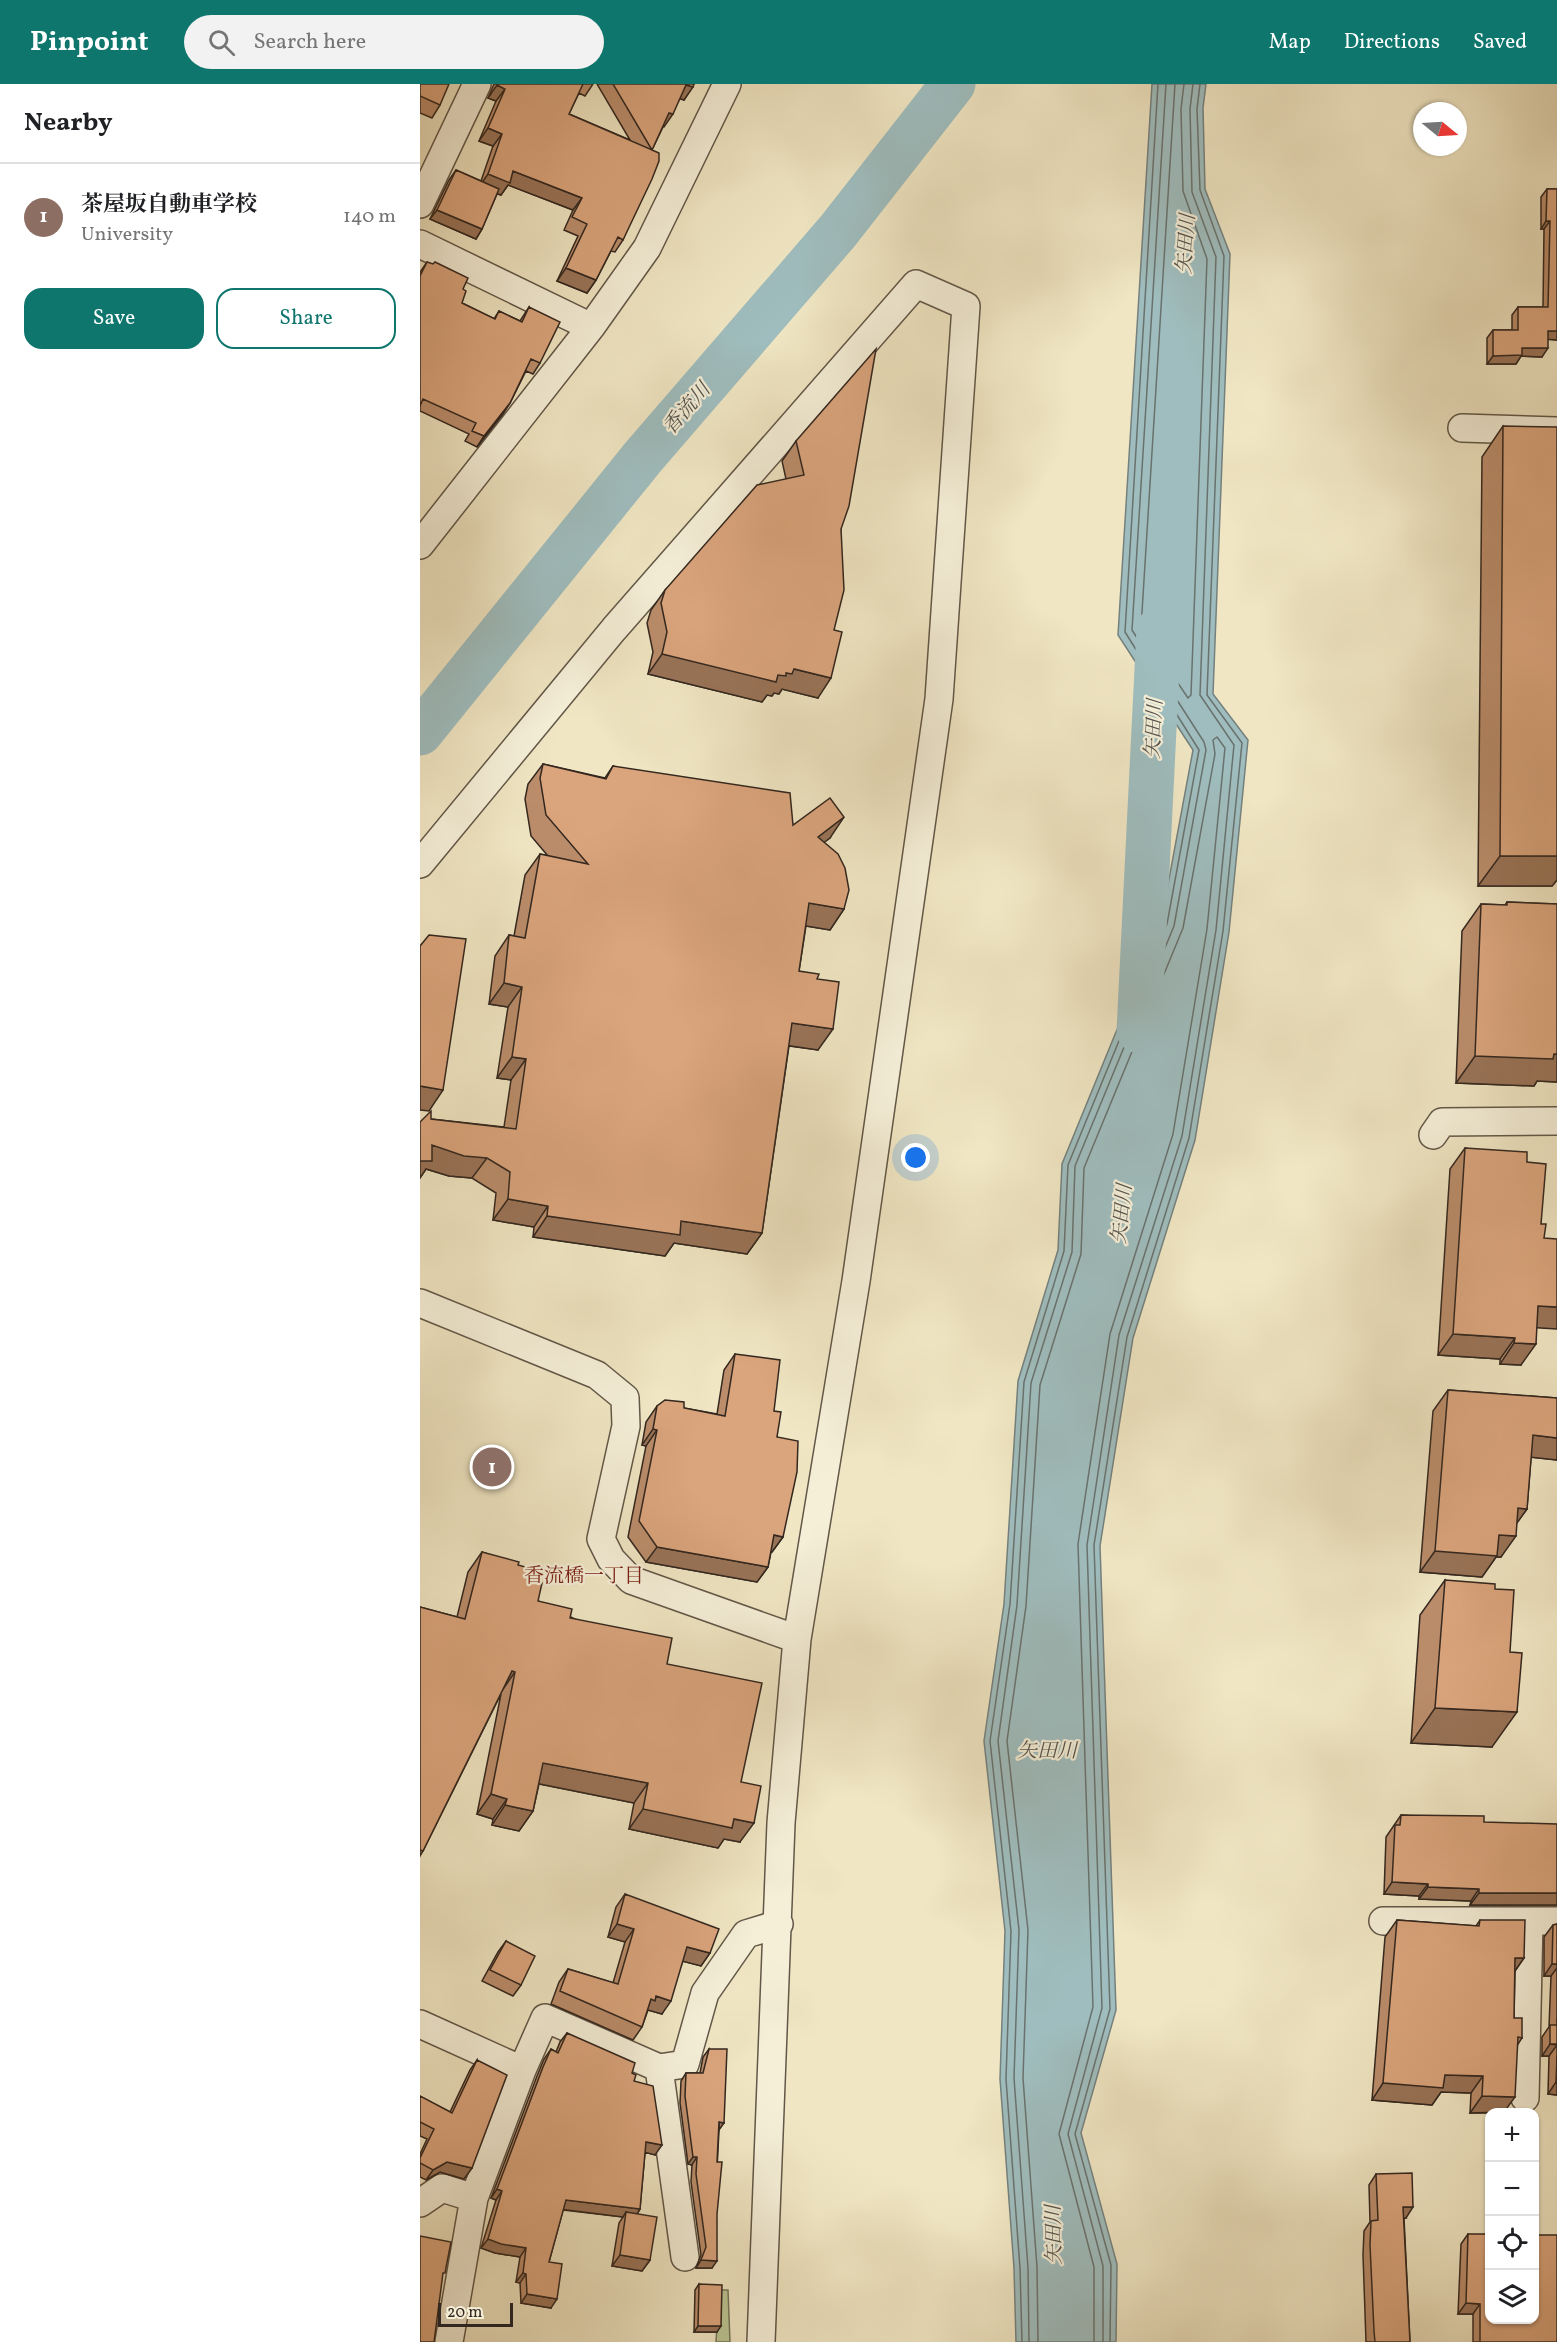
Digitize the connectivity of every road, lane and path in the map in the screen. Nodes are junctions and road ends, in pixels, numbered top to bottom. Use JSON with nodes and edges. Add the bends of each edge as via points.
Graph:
{"nodes":[{"id":1,"x":477,"y":84,"type":"edge"},
{"id":2,"x":727,"y":84,"type":"edge"},
{"id":3,"x":420,"y":204,"type":"edge"},
{"id":4,"x":420,"y":244,"type":"edge"},
{"id":5,"x":591,"y":327,"type":"junction"},
{"id":6,"x":1462,"y":428,"type":"dead end"},
{"id":7,"x":1557,"y":431,"type":"edge"},
{"id":8,"x":420,"y":545,"type":"edge"},
{"id":9,"x":420,"y":864,"type":"edge"},
{"id":10,"x":1557,"y":1120,"type":"edge"},
{"id":11,"x":1433,"y":1135,"type":"dead end"},
{"id":12,"x":420,"y":1303,"type":"edge"},
{"id":13,"x":797,"y":1639,"type":"junction"},
{"id":14,"x":1383,"y":1921,"type":"dead end"},
{"id":15,"x":1529,"y":1921,"type":"junction"},
{"id":16,"x":1557,"y":1921,"type":"edge"},
{"id":17,"x":779,"y":1924,"type":"junction"},
{"id":18,"x":420,"y":2024,"type":"edge"},
{"id":19,"x":659,"y":2068,"type":"junction"},
{"id":20,"x":522,"y":2070,"type":"junction"},
{"id":21,"x":1525,"y":2098,"type":"dead end"},
{"id":22,"x":474,"y":2198,"type":"junction"},
{"id":23,"x":420,"y":2203,"type":"edge"},
{"id":24,"x":684,"y":2257,"type":"dead end"},
{"id":25,"x":449,"y":2342,"type":"edge"},
{"id":26,"x":761,"y":2342,"type":"edge"}],
"edges":[{"from":1,"to":3,"type":"street"},
{"from":2,"to":5,"type":"street","via":[[647,248]]},
{"from":4,"to":5,"type":"street"},
{"from":5,"to":8,"type":"street"},
{"from":6,"to":7,"type":"street"},
{"from":9,"to":13,"type":"street","via":[[614,629],[916,284],[966,306],[939,699],[856,1281]]},
{"from":10,"to":11,"type":"street","via":[[1442,1122]]},
{"from":12,"to":13,"type":"street","via":[[597,1375],[625,1398],[626,1426],[601,1539],[611,1559],[630,1580]]},
{"from":13,"to":17,"type":"street","via":[[781,1823]]},
{"from":14,"to":15,"type":"street"},
{"from":15,"to":16,"type":"street"},
{"from":15,"to":21,"type":"street"},
{"from":17,"to":19,"type":"street","via":[[746,1934],[705,1993],[685,2064]]},
{"from":17,"to":26,"type":"street"},
{"from":18,"to":20,"type":"street"},
{"from":19,"to":20,"type":"street","via":[[545,2018]]},
{"from":19,"to":24,"type":"street"},
{"from":20,"to":22,"type":"street"},
{"from":22,"to":23,"type":"street","via":[[442,2188]]},
{"from":22,"to":25,"type":"street"}]}
